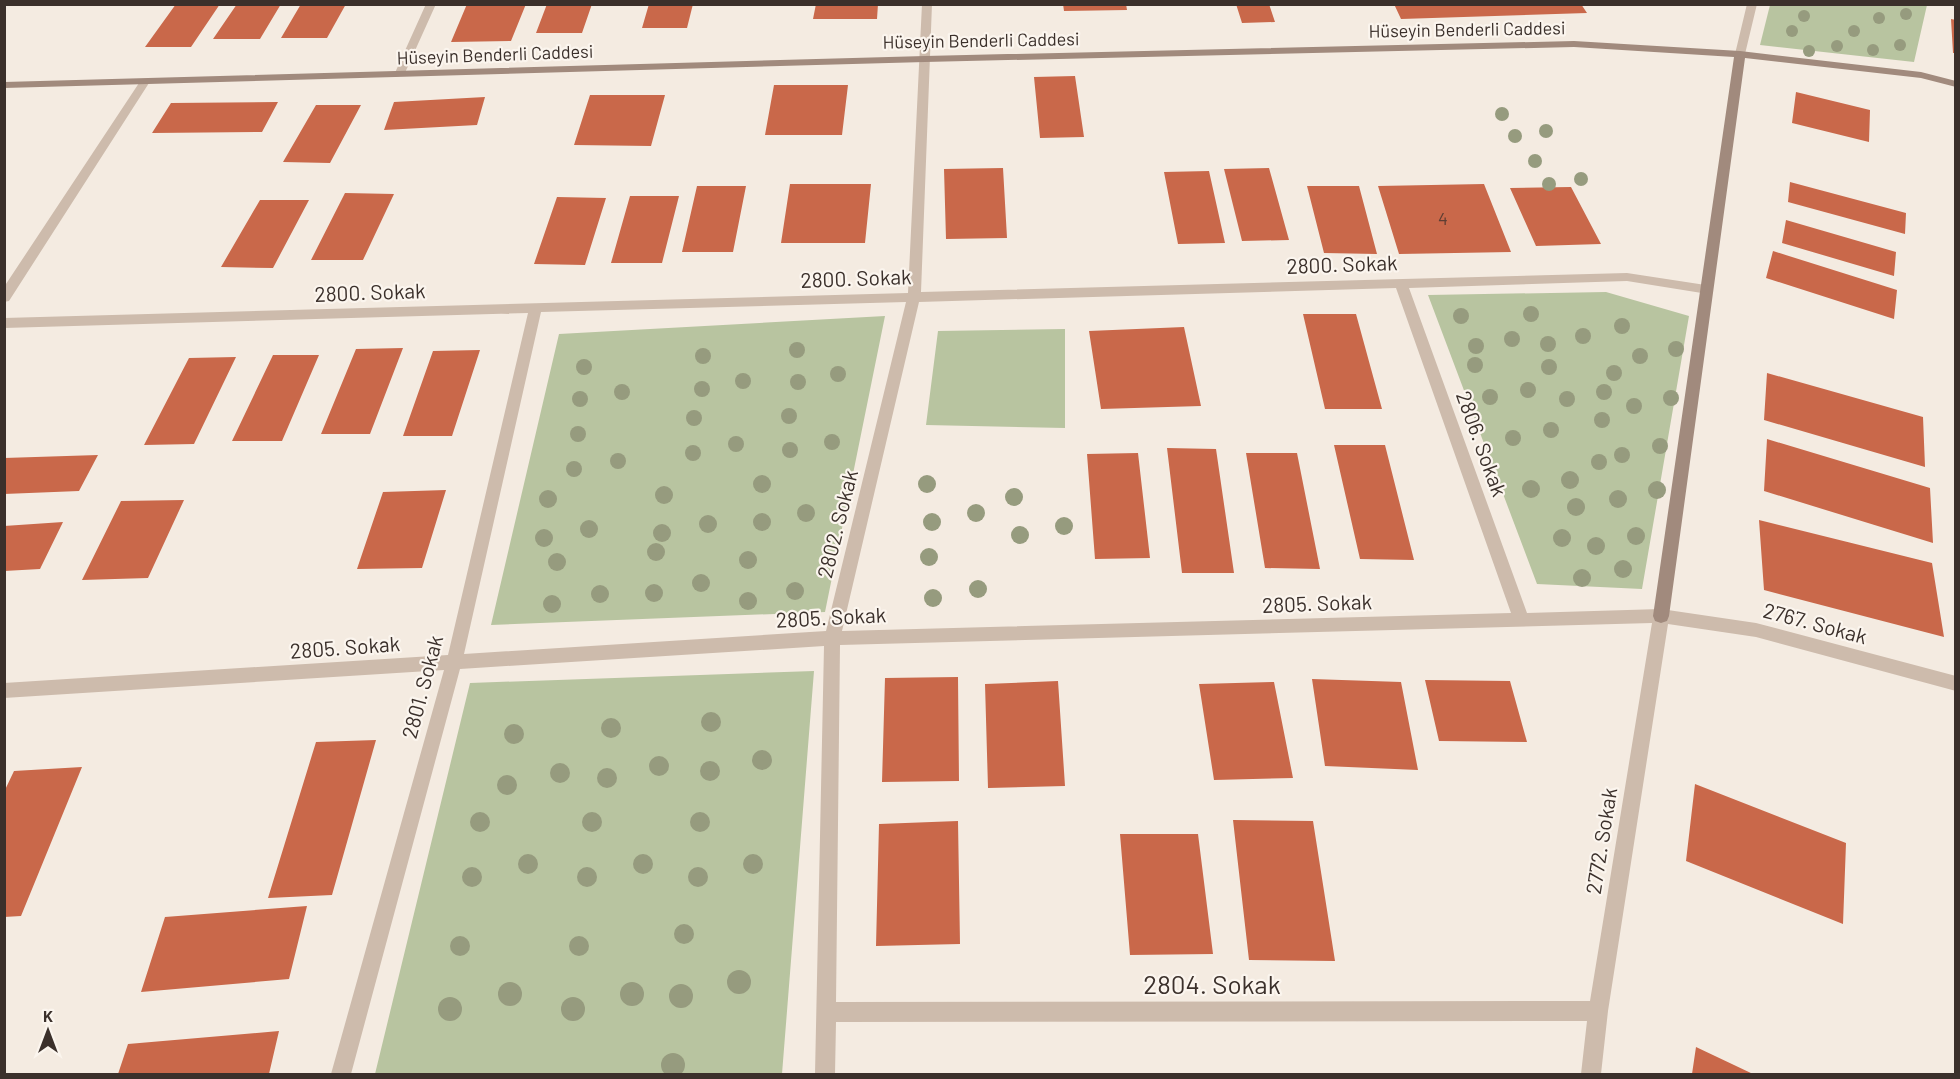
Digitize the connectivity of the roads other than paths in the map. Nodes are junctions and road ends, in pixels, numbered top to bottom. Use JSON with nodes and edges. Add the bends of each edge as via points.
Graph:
{"nodes":[{"id":1,"x":431,"y":4,"type":"edge"},
{"id":2,"x":927,"y":4,"type":"edge"},
{"id":3,"x":1752,"y":4,"type":"edge"},
{"id":4,"x":1740,"y":54,"type":"junction"},
{"id":5,"x":925,"y":59,"type":"junction"},
{"id":6,"x":399,"y":75,"type":"junction"},
{"id":7,"x":144,"y":83,"type":"junction"},
{"id":8,"x":1956,"y":84,"type":"edge"},
{"id":9,"x":4,"y":85,"type":"edge"},
{"id":10,"x":1401,"y":283,"type":"junction"},
{"id":11,"x":1708,"y":289,"type":"junction"},
{"id":12,"x":915,"y":297,"type":"junction"},
{"id":13,"x":4,"y":298,"type":"edge"},
{"id":14,"x":536,"y":308,"type":"junction"},
{"id":15,"x":4,"y":323,"type":"edge"},
{"id":16,"x":1661,"y":616,"type":"junction"},
{"id":17,"x":1521,"y":619,"type":"junction"},
{"id":18,"x":832,"y":638,"type":"junction"},
{"id":19,"x":454,"y":662,"type":"junction"},
{"id":20,"x":1956,"y":684,"type":"edge"},
{"id":21,"x":4,"y":691,"type":"edge"},
{"id":22,"x":1598,"y":1011,"type":"junction"},
{"id":23,"x":826,"y":1012,"type":"junction"},
{"id":24,"x":341,"y":1074,"type":"edge"},
{"id":25,"x":825,"y":1074,"type":"edge"},
{"id":26,"x":1591,"y":1074,"type":"edge"}],
"edges":[{"from":1,"to":6,"type":"street"},
{"from":2,"to":5,"type":"street","name":"2802. Sokak"},
{"from":3,"to":4,"type":"street"},
{"from":4,"to":5,"type":"main road","name":"Hüseyin Benderli Caddesi","via":[[1574,44]]},
{"from":4,"to":8,"type":"main road","name":"Hüseyin Benderli Caddesi","via":[[1920,75]]},
{"from":4,"to":11,"type":"main road"},
{"from":5,"to":6,"type":"main road","name":"Hüseyin Benderli Caddesi"},
{"from":5,"to":12,"type":"street","name":"2802. Sokak"},
{"from":6,"to":7,"type":"main road","name":"Hüseyin Benderli Caddesi"},
{"from":7,"to":9,"type":"main road","name":"Hüseyin Benderli Caddesi"},
{"from":7,"to":13,"type":"street"},
{"from":10,"to":11,"type":"street","name":"2800. Sokak","via":[[1627,277]]},
{"from":10,"to":12,"type":"street","name":"2800. Sokak"},
{"from":10,"to":17,"type":"street","name":"2806. Sokak"},
{"from":11,"to":16,"type":"main road"},
{"from":12,"to":14,"type":"street","name":"2800. Sokak"},
{"from":12,"to":18,"type":"street","name":"2802. Sokak"},
{"from":14,"to":15,"type":"street","name":"2800. Sokak"},
{"from":14,"to":19,"type":"street","name":"2801. Sokak"},
{"from":16,"to":17,"type":"street","name":"2805. Sokak"},
{"from":16,"to":20,"type":"street","name":"2767. Sokak","via":[[1756,630]]},
{"from":16,"to":22,"type":"street","name":"2772. Sokak"},
{"from":17,"to":18,"type":"street","name":"2805. Sokak"},
{"from":18,"to":19,"type":"street","name":"2805. Sokak"},
{"from":18,"to":23,"type":"street","name":"2802. Sokak"},
{"from":19,"to":21,"type":"street","name":"2805. Sokak"},
{"from":19,"to":24,"type":"street","name":"2801. Sokak"},
{"from":22,"to":23,"type":"street","name":"2804. Sokak"},
{"from":22,"to":26,"type":"street","name":"2772. Sokak"},
{"from":23,"to":25,"type":"street","name":"2802. Sokak"}]}
